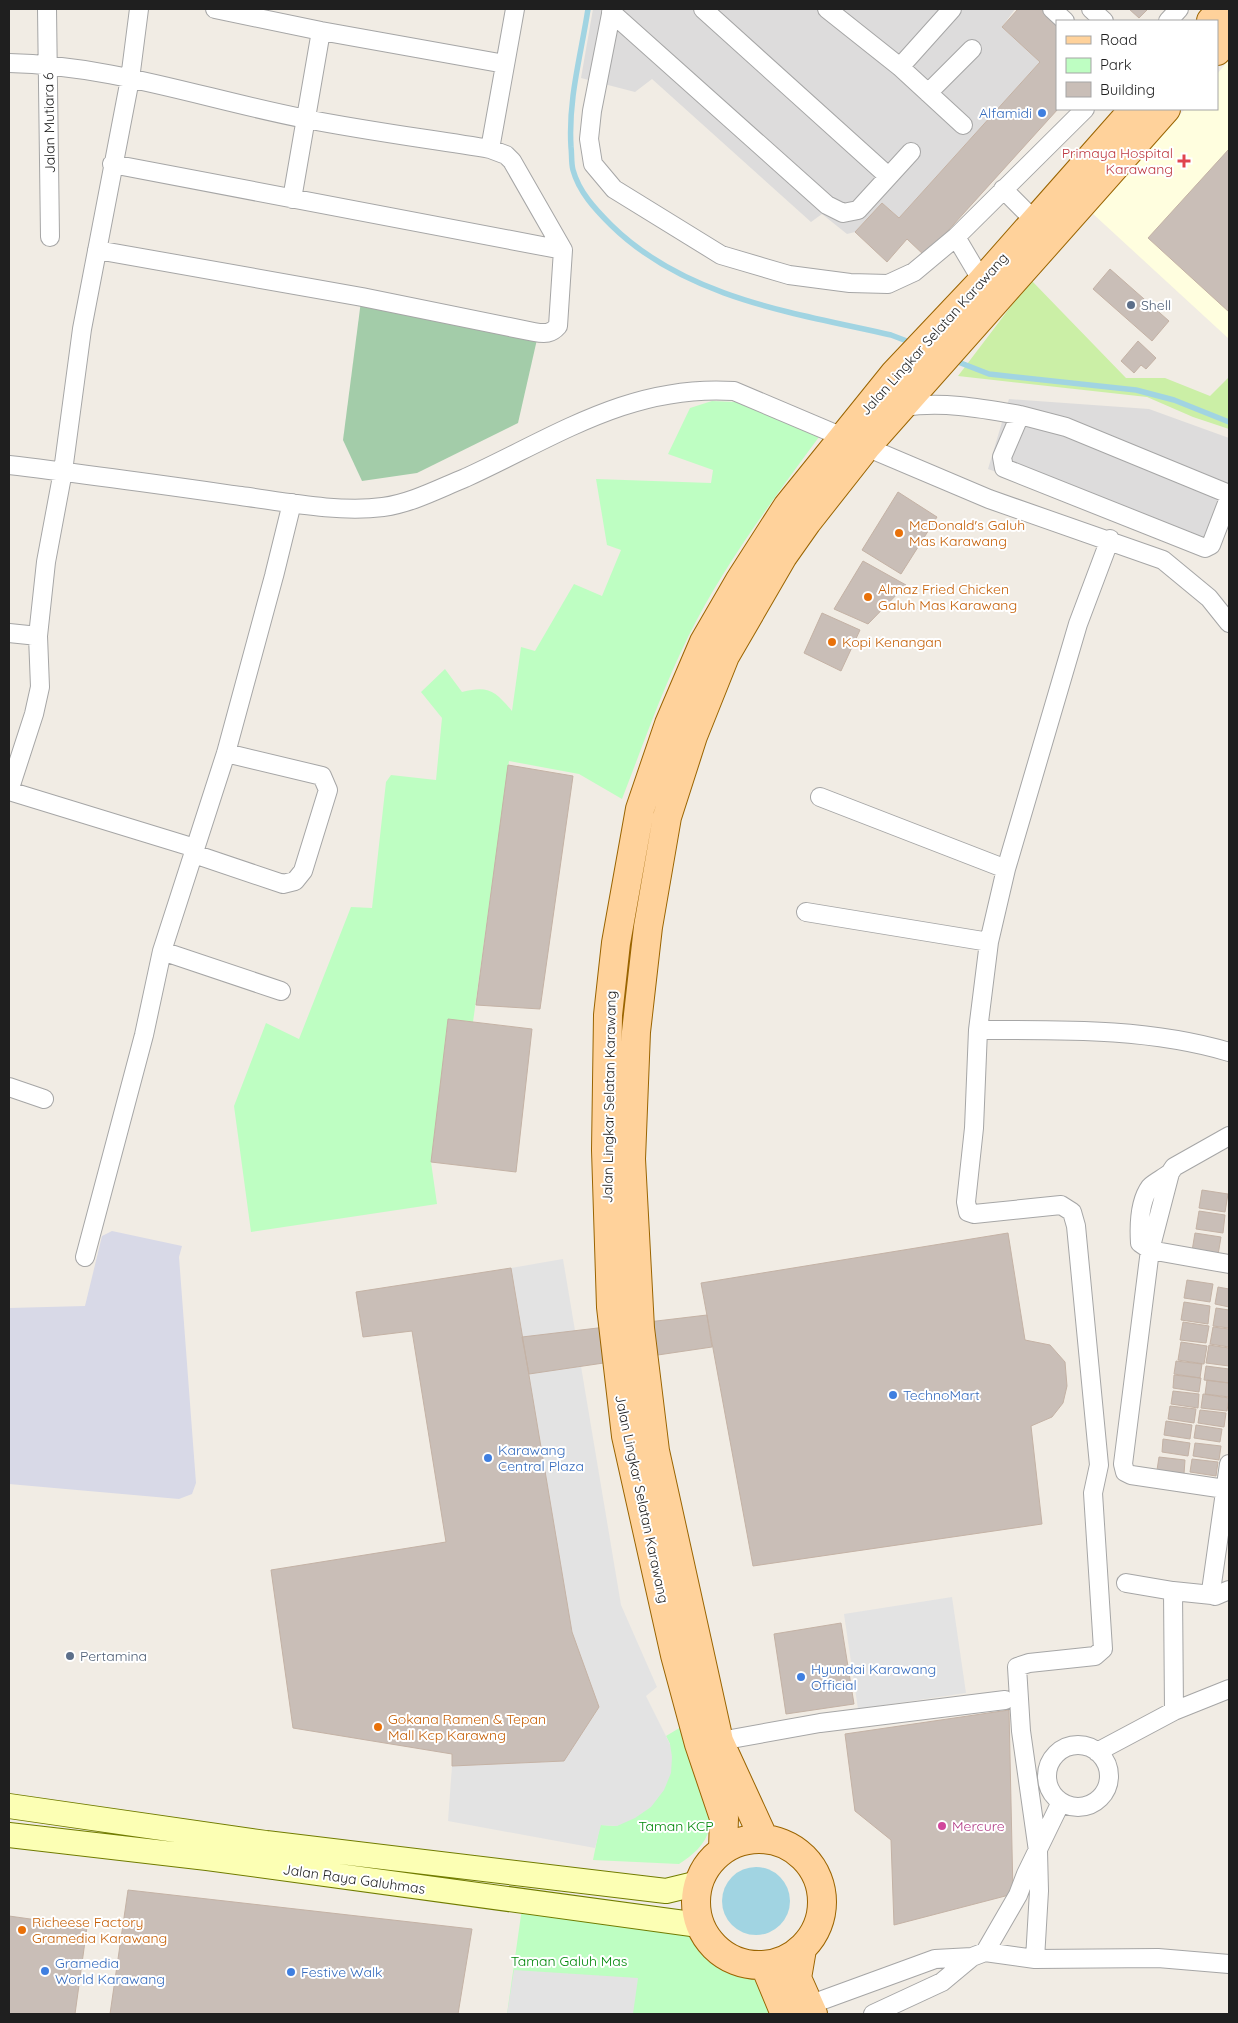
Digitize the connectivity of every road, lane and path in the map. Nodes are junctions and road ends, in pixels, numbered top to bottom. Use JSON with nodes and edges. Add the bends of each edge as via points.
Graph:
{"nodes":[{"id":1,"x":47,"y":9,"type":"edge"},
{"id":2,"x":139,"y":9,"type":"edge"},
{"id":3,"x":215,"y":9,"type":"edge"},
{"id":4,"x":515,"y":9,"type":"edge"},
{"id":5,"x":703,"y":9,"type":"edge"},
{"id":6,"x":827,"y":9,"type":"edge"},
{"id":7,"x":952,"y":9,"type":"edge"},
{"id":8,"x":1052,"y":9,"type":"edge"},
{"id":9,"x":1091,"y":9,"type":"edge"},
{"id":10,"x":1178,"y":9,"type":"edge"},
{"id":11,"x":1222,"y":9,"type":"edge"},
{"id":12,"x":611,"y":10,"type":"edge"},
{"id":13,"x":1064,"y":20,"type":"edge"},
{"id":14,"x":1103,"y":20,"type":"edge"},
{"id":15,"x":1169,"y":20,"type":"edge"},
{"id":16,"x":1212,"y":20,"type":"edge"},
{"id":17,"x":321,"y":31,"type":"junction"},
{"id":18,"x":1229,"y":37,"type":"edge"},
{"id":19,"x":972,"y":50,"type":"dead end"},
{"id":20,"x":1218,"y":50,"type":"edge"},
{"id":21,"x":9,"y":63,"type":"edge"},
{"id":22,"x":48,"y":64,"type":"junction"},
{"id":23,"x":505,"y":64,"type":"junction"},
{"id":24,"x":900,"y":67,"type":"junction"},
{"id":25,"x":130,"y":79,"type":"junction"},
{"id":26,"x":928,"y":93,"type":"junction"},
{"id":27,"x":1084,"y":110,"type":"edge"},
{"id":28,"x":1133,"y":110,"type":"edge"},
{"id":29,"x":1165,"y":110,"type":"edge"},
{"id":30,"x":306,"y":119,"type":"junction"},
{"id":31,"x":963,"y":125,"type":"dead end"},
{"id":32,"x":490,"y":149,"type":"junction"},
{"id":33,"x":912,"y":152,"type":"dead end"},
{"id":34,"x":112,"y":164,"type":"junction"},
{"id":35,"x":888,"y":176,"type":"junction"},
{"id":36,"x":1003,"y":189,"type":"junction"},
{"id":37,"x":292,"y":199,"type":"junction"},
{"id":38,"x":1035,"y":221,"type":"junction"},
{"id":39,"x":50,"y":237,"type":"dead end"},
{"id":40,"x":956,"y":237,"type":"junction"},
{"id":41,"x":97,"y":250,"type":"junction"},
{"id":42,"x":563,"y":250,"type":"junction"},
{"id":43,"x":982,"y":281,"type":"junction"},
{"id":44,"x":961,"y":321,"type":"junction"},
{"id":45,"x":902,"y":407,"type":"junction"},
{"id":46,"x":1020,"y":415,"type":"junction"},
{"id":47,"x":854,"y":442,"type":"junction"},
{"id":48,"x":9,"y":465,"type":"edge"},
{"id":49,"x":63,"y":471,"type":"junction"},
{"id":50,"x":1229,"y":494,"type":"edge"},
{"id":51,"x":1229,"y":498,"type":"edge"},
{"id":52,"x":292,"y":503,"type":"junction"},
{"id":53,"x":1110,"y":539,"type":"junction"},
{"id":54,"x":1229,"y":623,"type":"edge"},
{"id":55,"x":9,"y":633,"type":"edge"},
{"id":56,"x":38,"y":636,"type":"junction"},
{"id":57,"x":226,"y":753,"type":"junction"},
{"id":58,"x":9,"y":791,"type":"edge"},
{"id":59,"x":820,"y":797,"type":"dead end"},
{"id":60,"x":195,"y":851,"type":"junction"},
{"id":61,"x":1006,"y":869,"type":"junction"},
{"id":62,"x":806,"y":912,"type":"dead end"},
{"id":63,"x":990,"y":942,"type":"junction"},
{"id":64,"x":162,"y":951,"type":"junction"},
{"id":65,"x":281,"y":991,"type":"dead end"},
{"id":66,"x":978,"y":1030,"type":"junction"},
{"id":67,"x":1229,"y":1052,"type":"edge"},
{"id":68,"x":9,"y":1087,"type":"edge"},
{"id":69,"x":44,"y":1099,"type":"dead end"},
{"id":70,"x":1229,"y":1136,"type":"edge"},
{"id":71,"x":1150,"y":1250,"type":"junction"},
{"id":72,"x":85,"y":1257,"type":"dead end"},
{"id":73,"x":1229,"y":1264,"type":"edge"},
{"id":74,"x":1229,"y":1464,"type":"edge"},
{"id":75,"x":1225,"y":1489,"type":"junction"},
{"id":76,"x":1126,"y":1583,"type":"dead end"},
{"id":77,"x":1229,"y":1590,"type":"edge"},
{"id":78,"x":1172,"y":1591,"type":"junction"},
{"id":79,"x":1212,"y":1595,"type":"junction"},
{"id":80,"x":1229,"y":1689,"type":"edge"},
{"id":81,"x":1005,"y":1700,"type":"dead end"},
{"id":82,"x":1174,"y":1712,"type":"junction"},
{"id":83,"x":709,"y":1742,"type":"junction"},
{"id":84,"x":1098,"y":1752,"type":"junction"},
{"id":85,"x":1061,"y":1802,"type":"junction"},
{"id":86,"x":9,"y":1806,"type":"edge"},
{"id":87,"x":9,"y":1835,"type":"edge"},
{"id":88,"x":764,"y":1838,"type":"junction"},
{"id":89,"x":723,"y":1849,"type":"junction"},
{"id":90,"x":1038,"y":1851,"type":"junction"},
{"id":91,"x":698,"y":1883,"type":"junction"},
{"id":92,"x":666,"y":1891,"type":"junction"},
{"id":93,"x":668,"y":1921,"type":"junction"},
{"id":94,"x":699,"y":1925,"type":"junction"},
{"id":95,"x":802,"y":1949,"type":"junction"},
{"id":96,"x":978,"y":1954,"type":"junction"},
{"id":97,"x":1035,"y":1959,"type":"junction"},
{"id":98,"x":1229,"y":1964,"type":"edge"},
{"id":99,"x":766,"y":1966,"type":"junction"},
{"id":100,"x":803,"y":2011,"type":"edge"},
{"id":101,"x":873,"y":2014,"type":"edge"}],
"edges":[{"from":1,"to":22,"type":"street","name":"Jalan Mutiara 6"},
{"from":2,"to":25,"type":"street"},
{"from":3,"to":17,"type":"street"},
{"from":4,"to":23,"type":"street"},
{"from":5,"to":35,"type":"street"},
{"from":6,"to":24,"type":"street"},
{"from":7,"to":24,"type":"street"},
{"from":8,"to":13,"type":"street"},
{"from":9,"to":14,"type":"street"},
{"from":10,"to":15,"type":"street"},
{"from":11,"to":16,"type":"main road"},
{"from":12,"to":35,"type":"street","via":[[827,205],[843,213],[858,210]]},
{"from":12,"to":40,"type":"street","via":[[589,139],[593,164],[614,189],[638,205],[720,255],[789,275],[850,282],[888,284],[914,272]]},
{"from":17,"to":23,"type":"street"},
{"from":17,"to":30,"type":"street"},
{"from":18,"to":20,"type":"main road"},
{"from":19,"to":26,"type":"street"},
{"from":21,"to":22,"type":"street"},
{"from":22,"to":25,"type":"street"},
{"from":22,"to":39,"type":"street","name":"Jalan Mutiara 6"},
{"from":23,"to":32,"type":"street"},
{"from":24,"to":26,"type":"street"},
{"from":25,"to":30,"type":"street"},
{"from":25,"to":34,"type":"street"},
{"from":26,"to":31,"type":"street"},
{"from":27,"to":36,"type":"street"},
{"from":28,"to":38,"type":"main road","name":"Jalan Lingkar Selatan Karawang"},
{"from":29,"to":44,"type":"main road","name":"Jalan Lingkar Selatan Karawang"},
{"from":30,"to":32,"type":"street"},
{"from":30,"to":37,"type":"street"},
{"from":32,"to":42,"type":"street","via":[[512,161]]},
{"from":33,"to":35,"type":"street"},
{"from":34,"to":37,"type":"street"},
{"from":34,"to":41,"type":"street"},
{"from":36,"to":38,"type":"street"},
{"from":36,"to":40,"type":"street"},
{"from":37,"to":42,"type":"street"},
{"from":38,"to":43,"type":"main road","name":"Jalan Lingkar Selatan Karawang"},
{"from":40,"to":43,"type":"street"},
{"from":41,"to":42,"type":"street","via":[[362,297],[544,334],[553,332],[558,326]]},
{"from":41,"to":49,"type":"street","via":[[82,329]]},
{"from":43,"to":44,"type":"main road","name":"Jalan Lingkar Selatan Karawang"},
{"from":44,"to":45,"type":"main road","name":"Jalan Lingkar Selatan Karawang","via":[[927,380]]},
{"from":44,"to":47,"type":"main road","name":"Jalan Lingkar Selatan Karawang","via":[[895,373]]},
{"from":45,"to":46,"type":"street","via":[[966,405]]},
{"from":45,"to":47,"type":"main road","name":"Jalan Lingkar Selatan Karawang"},
{"from":46,"to":50,"type":"street","via":[[1066,427]]},
{"from":46,"to":51,"type":"street","via":[[1002,457],[1004,468],[1205,548],[1211,545]]},
{"from":47,"to":52,"type":"street","via":[[734,391],[702,389],[658,396],[601,413],[415,500],[360,508]]},
{"from":47,"to":53,"type":"street","via":[[989,498]]},
{"from":47,"to":83,"type":"main road","name":"Jalan Lingkar Selatan Karawang","via":[[787,507],[704,642],[669,724],[640,809],[616,943],[608,1015],[606,1150],[611,1307],[618,1386],[626,1436],[675,1655]]},
{"from":48,"to":49,"type":"street"},
{"from":49,"to":52,"type":"street"},
{"from":49,"to":56,"type":"street","via":[[46,562]]},
{"from":52,"to":57,"type":"street"},
{"from":53,"to":54,"type":"street","via":[[1163,560],[1209,598]]},
{"from":53,"to":61,"type":"street","via":[[1078,624]]},
{"from":55,"to":56,"type":"street"},
{"from":56,"to":58,"type":"street","via":[[40,687]]},
{"from":57,"to":60,"type":"street"},
{"from":57,"to":60,"type":"street","via":[[322,776],[328,790],[303,871],[295,881],[283,884]]},
{"from":58,"to":60,"type":"street"},
{"from":59,"to":61,"type":"street"},
{"from":60,"to":64,"type":"street"},
{"from":61,"to":63,"type":"street"},
{"from":62,"to":63,"type":"street"},
{"from":63,"to":66,"type":"street"},
{"from":64,"to":65,"type":"street"},
{"from":64,"to":72,"type":"street","via":[[144,1035]]},
{"from":66,"to":67,"type":"street","via":[[1107,1032],[1201,1044]]},
{"from":66,"to":90,"type":"street","via":[[974,1128],[966,1202],[968,1212],[1062,1205],[1072,1212],[1099,1465],[1093,1493],[1103,1649],[1095,1656],[1017,1667],[1021,1731]]},
{"from":68,"to":69,"type":"street"},
{"from":70,"to":71,"type":"street","via":[[1174,1167]]},
{"from":71,"to":73,"type":"street"},
{"from":71,"to":75,"type":"street","via":[[1123,1464],[1131,1475]]},
{"from":74,"to":75,"type":"street"},
{"from":75,"to":79,"type":"street"},
{"from":76,"to":78,"type":"street"},
{"from":77,"to":79,"type":"street"},
{"from":78,"to":79,"type":"street"},
{"from":78,"to":82,"type":"street"},
{"from":80,"to":82,"type":"street"},
{"from":81,"to":83,"type":"street","via":[[820,1723]]},
{"from":82,"to":84,"type":"street"},
{"from":83,"to":88,"type":"main road","name":"Jalan Lingkar Selatan Karawang"},
{"from":83,"to":89,"type":"main road","name":"Jalan Lingkar Selatan Karawang","via":[[724,1818]]},
{"from":84,"to":85,"type":"street","via":[[1107,1763],[1109,1772],[1102,1796],[1078,1807]]},
{"from":84,"to":85,"type":"street","via":[[1078,1744],[1070,1745],[1055,1755],[1050,1762],[1047,1780]]},
{"from":85,"to":90,"type":"street"},
{"from":86,"to":92,"type":"main road","name":"Jalan Raya Galuhmas","via":[[266,1843]]},
{"from":87,"to":93,"type":"main road","name":"Jalan Raya Galuhmas","via":[[208,1858]]},
{"from":88,"to":89,"type":"main road","via":[[743,1840]]},
{"from":88,"to":95,"type":"main road","via":[[784,1844],[802,1855],[815,1872],[822,1892],[822,1913],[815,1932]]},
{"from":89,"to":91,"type":"main road","via":[[708,1864]]},
{"from":90,"to":96,"type":"street","via":[[1018,1895]]},
{"from":90,"to":97,"type":"street"},
{"from":91,"to":92,"type":"main road","name":"Jalan Raya Galuhmas"},
{"from":91,"to":94,"type":"main road","via":[[695,1904]]},
{"from":92,"to":93,"type":"main road","via":[[674,1902]]},
{"from":93,"to":94,"type":"main road","name":"Jalan Raya Galuhmas"},
{"from":94,"to":99,"type":"main road","via":[[710,1943],[726,1957],[745,1965]]},
{"from":95,"to":99,"type":"main road","via":[[785,1960]]},
{"from":95,"to":100,"type":"main road","via":[[797,1978]]},
{"from":96,"to":97,"type":"street"},
{"from":96,"to":100,"type":"street","via":[[935,1959]]},
{"from":96,"to":101,"type":"street","via":[[942,1982]]},
{"from":97,"to":98,"type":"street","via":[[1158,1958]]},
{"from":99,"to":100,"type":"main road"}]}
